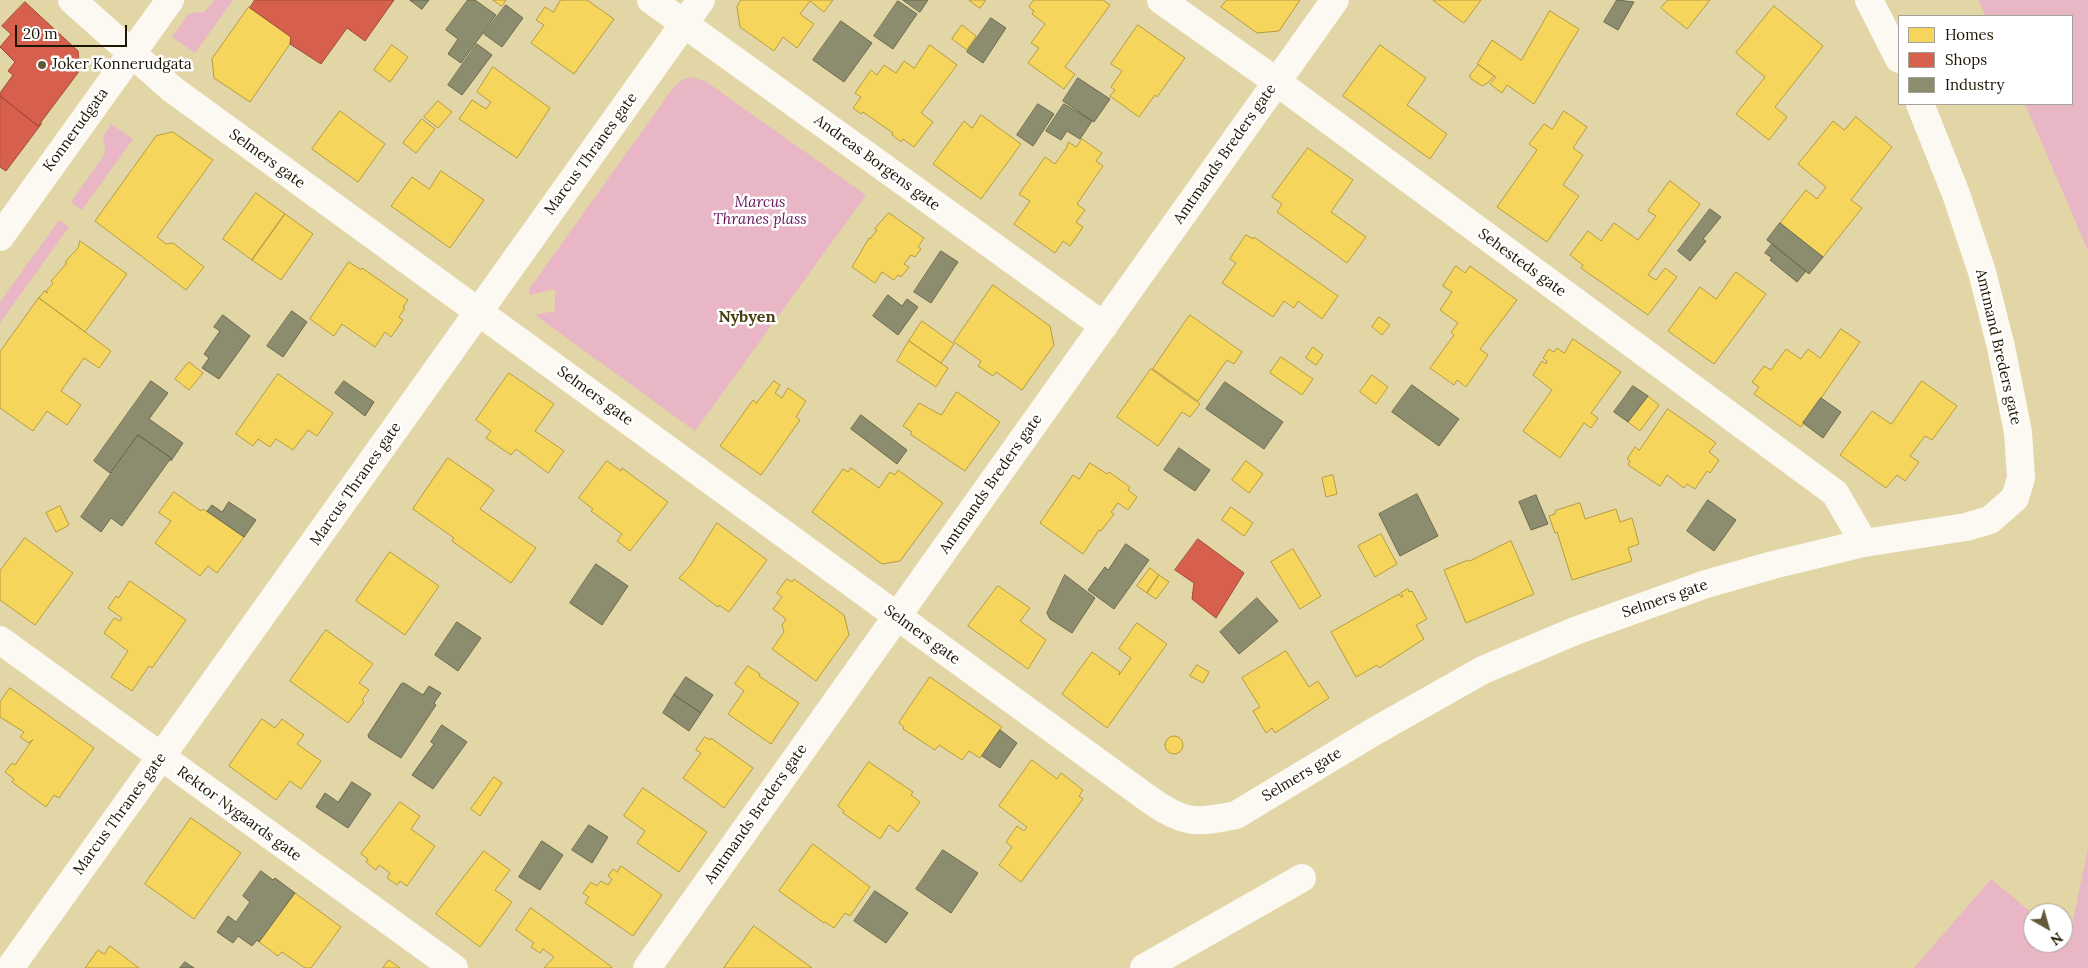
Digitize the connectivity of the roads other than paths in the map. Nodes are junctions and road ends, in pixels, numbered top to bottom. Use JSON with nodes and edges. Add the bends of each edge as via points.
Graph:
{"nodes":[{"id":1,"x":72,"y":0,"type":"edge"},
{"id":2,"x":170,"y":0,"type":"edge"},
{"id":3,"x":651,"y":0,"type":"edge"},
{"id":4,"x":701,"y":0,"type":"edge"},
{"id":5,"x":1161,"y":0,"type":"edge"},
{"id":6,"x":1335,"y":0,"type":"edge"},
{"id":7,"x":1869,"y":0,"type":"edge"},
{"id":8,"x":684,"y":24,"type":"junction"},
{"id":9,"x":131,"y":54,"type":"junction"},
{"id":10,"x":1898,"y":57,"type":"edge"},
{"id":11,"x":1277,"y":82,"type":"junction"},
{"id":12,"x":1920,"y":105,"type":"edge"},
{"id":13,"x":0,"y":237,"type":"edge"},
{"id":14,"x":478,"y":312,"type":"junction"},
{"id":15,"x":1104,"y":326,"type":"junction"},
{"id":16,"x":1864,"y":543,"type":"junction"},
{"id":17,"x":896,"y":617,"type":"junction"},
{"id":18,"x":0,"y":640,"type":"edge"},
{"id":19,"x":160,"y":758,"type":"junction"},
{"id":20,"x":1302,"y":878,"type":"dead end"},
{"id":21,"x":10,"y":968,"type":"edge"},
{"id":22,"x":454,"y":968,"type":"edge"},
{"id":23,"x":647,"y":968,"type":"edge"},
{"id":24,"x":1144,"y":968,"type":"edge"}],
"edges":[{"from":1,"to":9,"type":"street","name":"Selmers gate"},
{"from":2,"to":9,"type":"street","name":"Konnerudgata"},
{"from":3,"to":8,"type":"street","name":"Andreas Borgens gate"},
{"from":4,"to":8,"type":"street","name":"Marcus Thranes gate"},
{"from":5,"to":11,"type":"street","name":"Sehesteds gate"},
{"from":6,"to":11,"type":"street","name":"Amtmands Breders gate"},
{"from":7,"to":10,"type":"street"},
{"from":8,"to":14,"type":"street","name":"Marcus Thranes gate"},
{"from":8,"to":15,"type":"street","name":"Andreas Borgens gate"},
{"from":9,"to":13,"type":"street","name":"Konnerudgata"},
{"from":9,"to":14,"type":"street","name":"Selmers gate","via":[[172,89]]},
{"from":11,"to":15,"type":"street","name":"Amtmands Breders gate"},
{"from":11,"to":16,"type":"street","name":"Sehesteds gate","via":[[1834,493]]},
{"from":12,"to":16,"type":"street","name":"Amtmand Breders gate","via":[[1956,194],[1982,272],[2002,347],[2018,432],[2021,478],[2015,498],[1990,520],[1966,527]]},
{"from":14,"to":17,"type":"street","name":"Selmers gate"},
{"from":14,"to":19,"type":"street","name":"Marcus Thranes gate"},
{"from":15,"to":17,"type":"street","name":"Amtmands Breders gate"},
{"from":16,"to":17,"type":"street","name":"Selmers gate","via":[[1706,584],[1566,634],[1483,670],[1236,815],[1210,820],[1191,820],[1168,811]]},
{"from":17,"to":23,"type":"street","name":"Amtmands Breders gate"},
{"from":18,"to":19,"type":"street","name":"Rektor Nygaards gate"},
{"from":19,"to":21,"type":"street","name":"Marcus Thranes gate"},
{"from":19,"to":22,"type":"street","name":"Rektor Nygaards gate"},
{"from":20,"to":24,"type":"street"}]}
